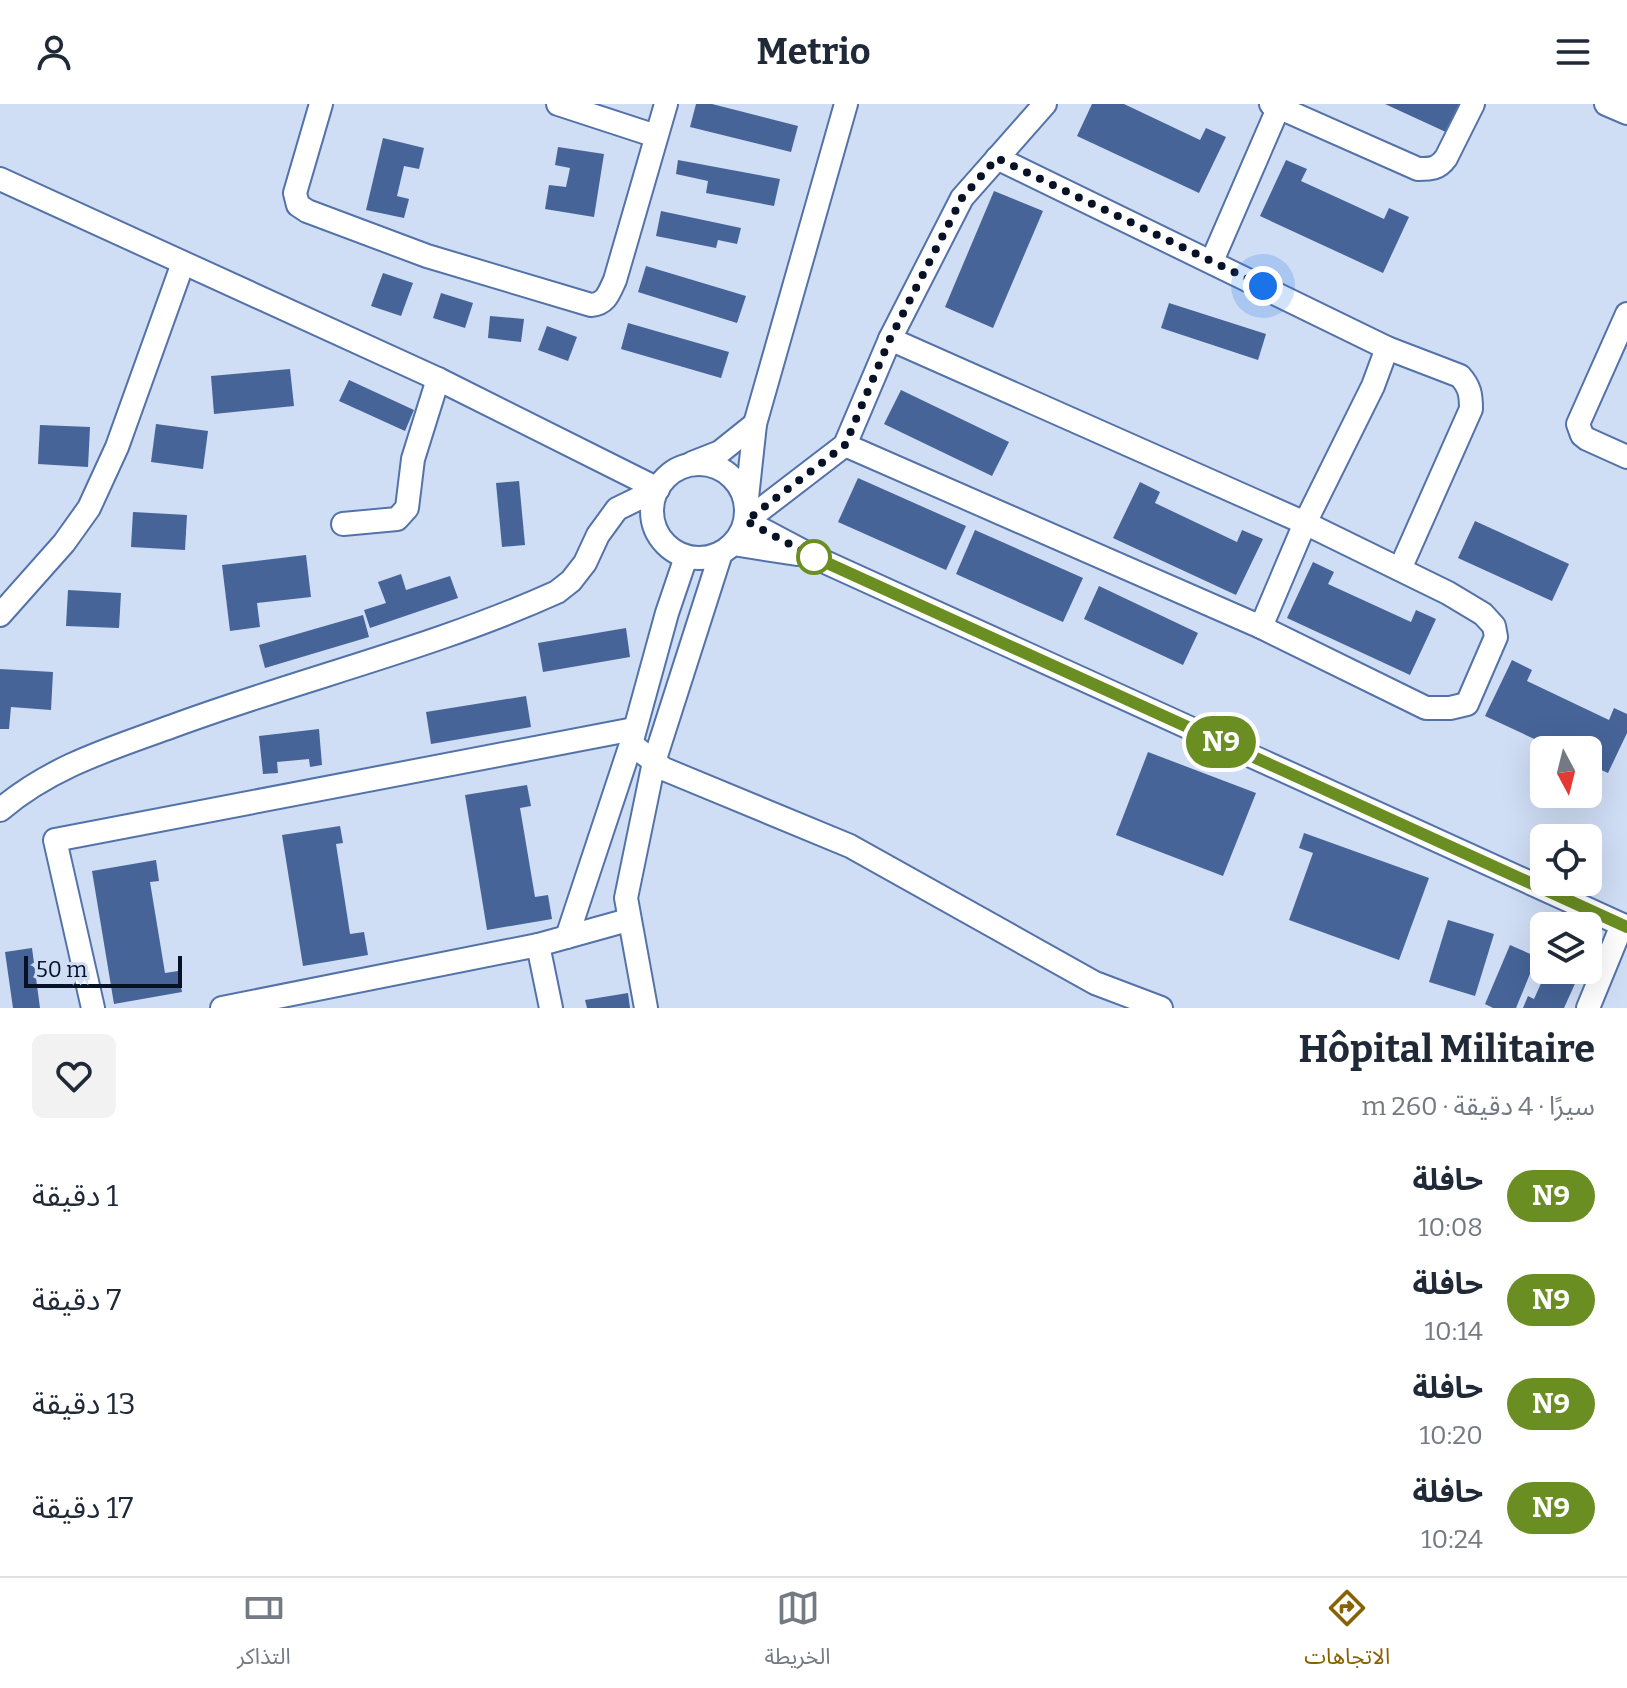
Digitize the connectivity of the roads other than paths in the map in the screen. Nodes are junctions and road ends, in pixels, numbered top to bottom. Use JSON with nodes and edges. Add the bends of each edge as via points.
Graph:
{"nodes":[{"id":1,"x":321,"y":104,"type":"edge"},
{"id":2,"x":558,"y":104,"type":"edge"},
{"id":3,"x":666,"y":104,"type":"edge"},
{"id":4,"x":846,"y":104,"type":"edge"},
{"id":5,"x":1045,"y":104,"type":"edge"},
{"id":6,"x":1473,"y":104,"type":"edge"},
{"id":7,"x":1606,"y":104,"type":"edge"},
{"id":8,"x":1276,"y":105,"type":"edge"},
{"id":9,"x":1627,"y":113,"type":"edge"},
{"id":10,"x":656,"y":136,"type":"junction"},
{"id":11,"x":997,"y":158,"type":"junction"},
{"id":12,"x":0,"y":179,"type":"edge"},
{"id":13,"x":1212,"y":261,"type":"junction"},
{"id":14,"x":183,"y":263,"type":"junction"},
{"id":15,"x":1627,"y":314,"type":"edge"},
{"id":16,"x":890,"y":339,"type":"junction"},
{"id":17,"x":1387,"y":348,"type":"junction"},
{"id":18,"x":438,"y":379,"type":"junction"},
{"id":19,"x":755,"y":424,"type":"junction"},
{"id":20,"x":845,"y":445,"type":"junction"},
{"id":21,"x":1627,"y":457,"type":"edge"},
{"id":22,"x":684,"y":467,"type":"junction"},
{"id":23,"x":658,"y":489,"type":"junction"},
{"id":24,"x":746,"y":514,"type":"junction"},
{"id":25,"x":653,"y":521,"type":"junction"},
{"id":26,"x":1305,"y":523,"type":"junction"},
{"id":27,"x":343,"y":524,"type":"dead end"},
{"id":28,"x":604,"y":527,"type":"junction"},
{"id":29,"x":727,"y":549,"type":"junction"},
{"id":30,"x":686,"y":557,"type":"junction"},
{"id":31,"x":814,"y":557,"type":"junction"},
{"id":32,"x":1400,"y":569,"type":"junction"},
{"id":33,"x":0,"y":615,"type":"edge"},
{"id":34,"x":1261,"y":627,"type":"junction"},
{"id":35,"x":633,"y":737,"type":"junction"},
{"id":36,"x":654,"y":762,"type":"junction"},
{"id":37,"x":0,"y":810,"type":"edge"},
{"id":38,"x":628,"y":920,"type":"junction"},
{"id":39,"x":1624,"y":926,"type":"edge"},
{"id":40,"x":567,"y":937,"type":"junction"},
{"id":41,"x":538,"y":945,"type":"junction"},
{"id":42,"x":1095,"y":983,"type":"junction"},
{"id":43,"x":93,"y":1008,"type":"edge"},
{"id":44,"x":222,"y":1008,"type":"edge"},
{"id":45,"x":551,"y":1008,"type":"edge"},
{"id":46,"x":646,"y":1008,"type":"edge"},
{"id":47,"x":1107,"y":1008,"type":"edge"},
{"id":48,"x":1161,"y":1008,"type":"edge"},
{"id":49,"x":1588,"y":1008,"type":"edge"}],
"edges":[{"from":1,"to":10,"type":"street","via":[[295,193],[298,205],[427,256],[591,305],[607,298],[615,280]]},
{"from":2,"to":10,"type":"street"},
{"from":3,"to":10,"type":"street"},
{"from":4,"to":19,"type":"street"},
{"from":5,"to":11,"type":"street"},
{"from":6,"to":8,"type":"street","via":[[1441,166],[1430,169],[1418,169]]},
{"from":7,"to":9,"type":"street"},
{"from":8,"to":13,"type":"street"},
{"from":11,"to":13,"type":"street"},
{"from":11,"to":16,"type":"street","via":[[962,198]]},
{"from":12,"to":14,"type":"street"},
{"from":13,"to":17,"type":"street"},
{"from":14,"to":18,"type":"street"},
{"from":14,"to":33,"type":"street","via":[[117,447],[89,508]]},
{"from":15,"to":21,"type":"street","via":[[1578,424],[1587,439]]},
{"from":16,"to":20,"type":"street"},
{"from":16,"to":26,"type":"street"},
{"from":17,"to":26,"type":"street"},
{"from":17,"to":32,"type":"street","via":[[1460,376],[1471,397],[1471,409]]},
{"from":18,"to":23,"type":"street"},
{"from":18,"to":27,"type":"street","via":[[413,459],[407,508],[397,519]]},
{"from":19,"to":22,"type":"street","via":[[720,452]]},
{"from":19,"to":24,"type":"street"},
{"from":20,"to":24,"type":"street"},
{"from":20,"to":34,"type":"street"},
{"from":22,"to":23,"type":"street"},
{"from":22,"to":24,"type":"street","via":[[709,465],[730,476],[738,484]]},
{"from":23,"to":25,"type":"street"},
{"from":23,"to":28,"type":"street","via":[[617,509]]},
{"from":24,"to":29,"type":"street"},
{"from":24,"to":31,"type":"street"},
{"from":25,"to":28,"type":"street","via":[[641,517]]},
{"from":25,"to":30,"type":"street","via":[[665,543]]},
{"from":26,"to":32,"type":"street"},
{"from":26,"to":34,"type":"street"},
{"from":28,"to":37,"type":"street","via":[[571,581],[557,592],[399,653],[258,695],[60,768]]},
{"from":29,"to":30,"type":"street"},
{"from":29,"to":31,"type":"street"},
{"from":29,"to":36,"type":"street"},
{"from":30,"to":35,"type":"street"},
{"from":31,"to":39,"type":"street"},
{"from":32,"to":34,"type":"street","via":[[1483,614],[1494,626],[1496,637],[1467,704],[1426,708]]},
{"from":35,"to":36,"type":"street"},
{"from":35,"to":40,"type":"street"},
{"from":35,"to":43,"type":"street","via":[[55,840]]},
{"from":36,"to":38,"type":"street","via":[[626,898]]},
{"from":36,"to":42,"type":"street","via":[[850,846]]},
{"from":38,"to":40,"type":"street"},
{"from":38,"to":46,"type":"street"},
{"from":39,"to":49,"type":"street"},
{"from":40,"to":41,"type":"street"},
{"from":41,"to":44,"type":"street"},
{"from":41,"to":45,"type":"street"},
{"from":42,"to":47,"type":"street"},
{"from":42,"to":48,"type":"street"}]}
